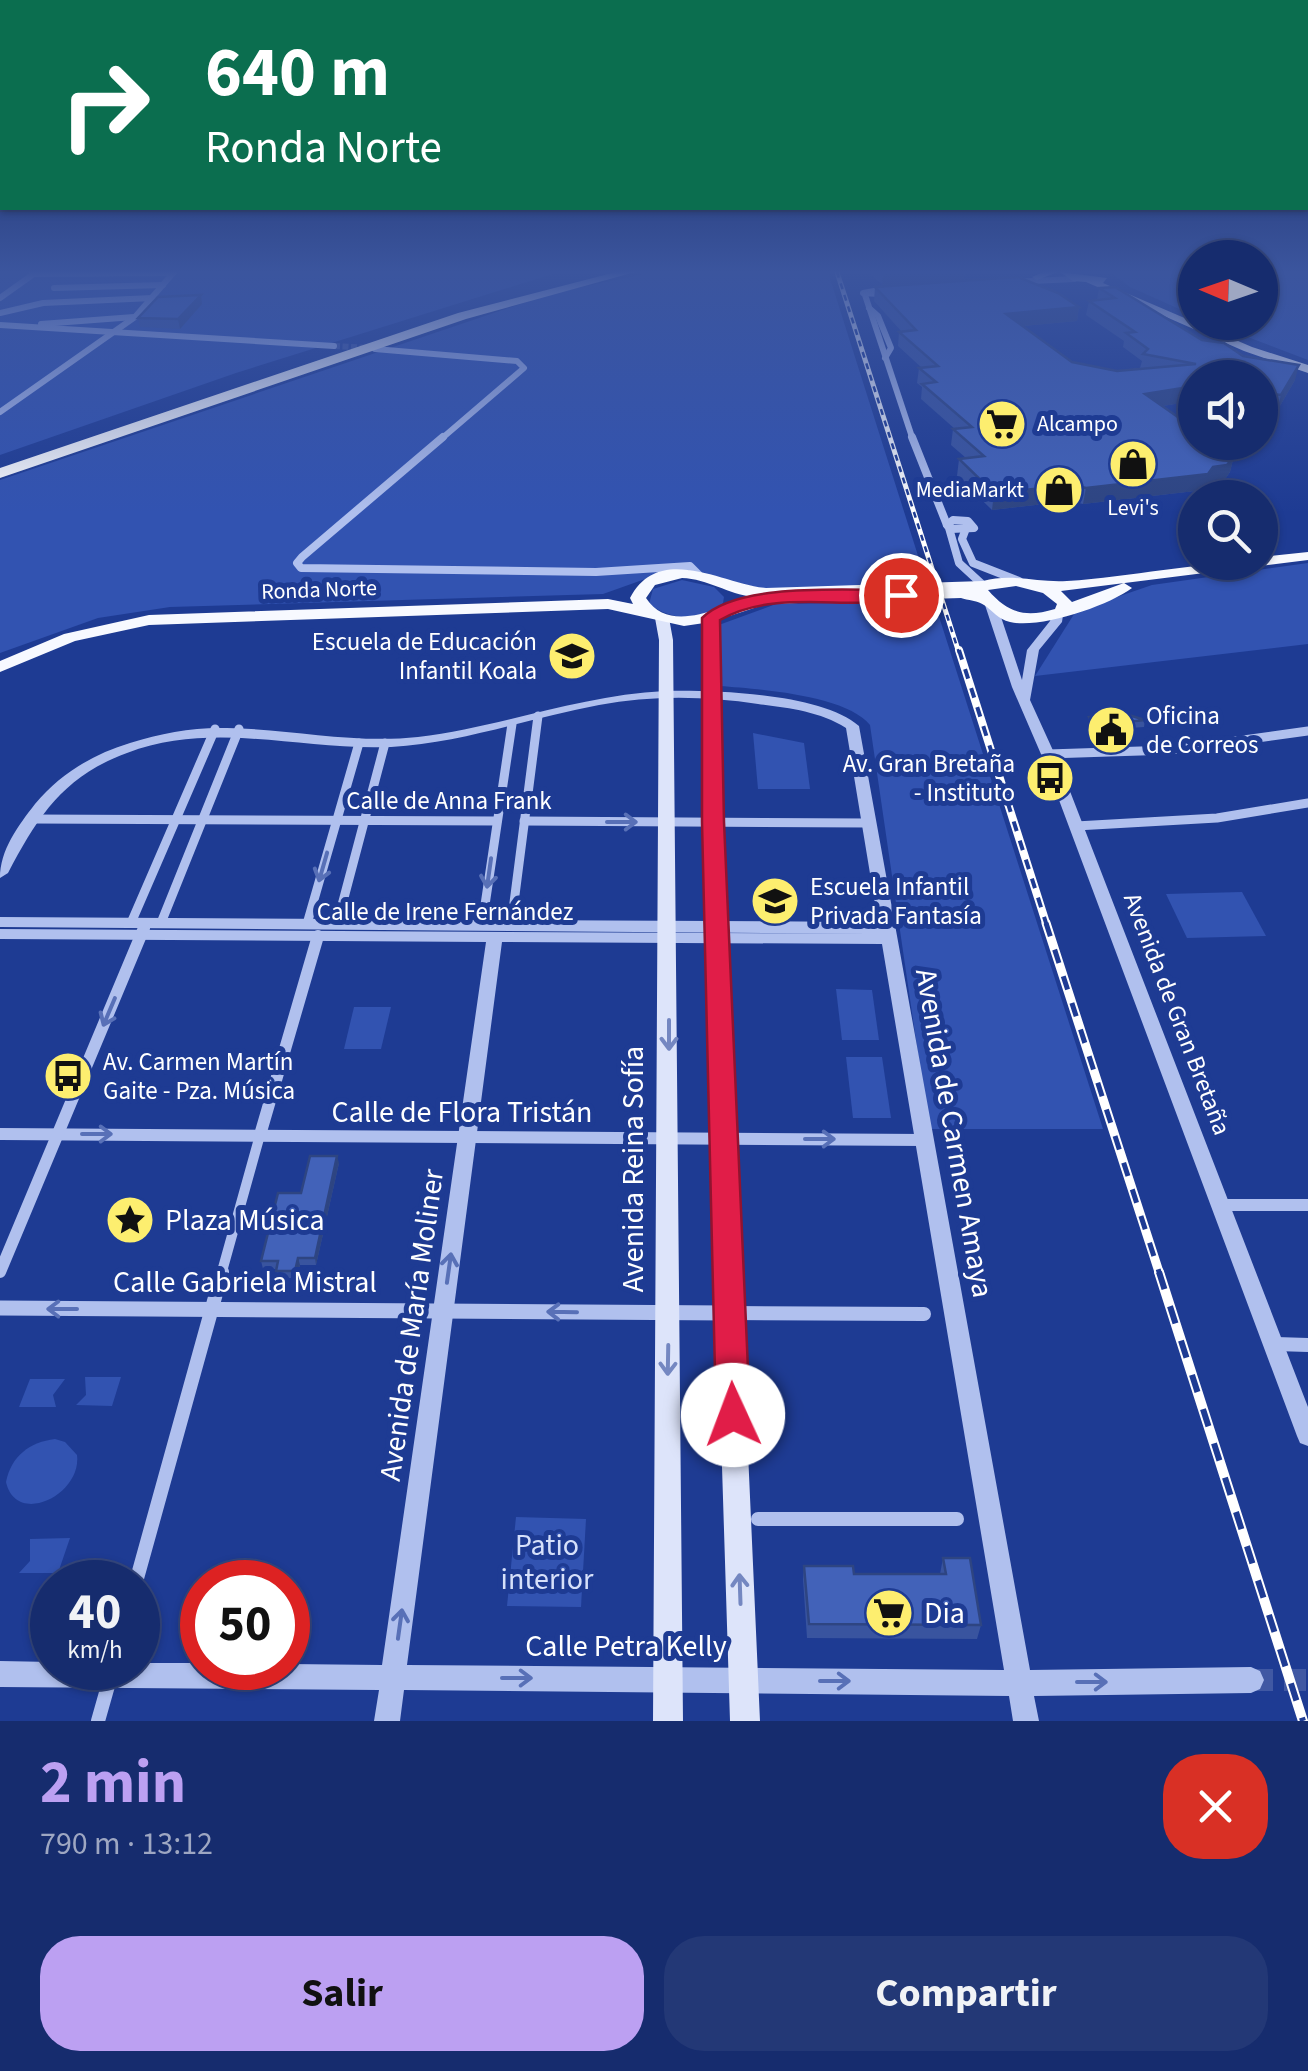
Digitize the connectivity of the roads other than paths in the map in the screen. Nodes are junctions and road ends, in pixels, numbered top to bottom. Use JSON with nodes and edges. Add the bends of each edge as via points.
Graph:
{"nodes":[{"id":1,"x":84,"y":352,"type":"edge"},
{"id":2,"x":326,"y":352,"type":"tunnel mouth"},
{"id":3,"x":354,"y":352,"type":"tunnel mouth"},
{"id":4,"x":414,"y":352,"type":"edge"},
{"id":5,"x":888,"y":352,"type":"edge"},
{"id":6,"x":1260,"y":352,"type":"edge"},
{"id":7,"x":1278,"y":352,"type":"edge"},
{"id":8,"x":1308,"y":365,"type":"edge"},
{"id":9,"x":0,"y":412,"type":"edge"},
{"id":10,"x":0,"y":462,"type":"edge"},
{"id":11,"x":0,"y":473,"type":"edge"},
{"id":12,"x":942,"y":512,"type":"junction"},
{"id":13,"x":958,"y":520,"type":"junction"},
{"id":14,"x":948,"y":526,"type":"junction"},
{"id":15,"x":965,"y":532,"type":"junction"},
{"id":16,"x":1308,"y":556,"type":"edge"},
{"id":17,"x":1278,"y":560,"type":"edge"},
{"id":18,"x":1178,"y":574,"type":"edge"},
{"id":19,"x":700,"y":575,"type":"junction"},
{"id":20,"x":1178,"y":575,"type":"edge"},
{"id":21,"x":966,"y":579,"type":"junction"},
{"id":22,"x":1031,"y":584,"type":"junction"},
{"id":23,"x":645,"y":585,"type":"junction"},
{"id":24,"x":731,"y":588,"type":"junction"},
{"id":25,"x":988,"y":597,"type":"junction"},
{"id":26,"x":732,"y":606,"type":"junction"},
{"id":27,"x":655,"y":614,"type":"junction"},
{"id":28,"x":1059,"y":614,"type":"junction"},
{"id":29,"x":711,"y":618,"type":"junction"},
{"id":30,"x":0,"y":658,"type":"edge"},
{"id":31,"x":0,"y":667,"type":"edge"},
{"id":32,"x":675,"y":694,"type":"junction"},
{"id":33,"x":710,"y":695,"type":"junction"},
{"id":34,"x":1026,"y":706,"type":"junction"},
{"id":35,"x":538,"y":716,"type":"junction"},
{"id":36,"x":512,"y":724,"type":"junction"},
{"id":37,"x":215,"y":729,"type":"junction"},
{"id":38,"x":239,"y":729,"type":"junction"},
{"id":39,"x":1308,"y":731,"type":"edge"},
{"id":40,"x":359,"y":743,"type":"junction"},
{"id":41,"x":385,"y":743,"type":"junction"},
{"id":42,"x":1048,"y":754,"type":"junction"},
{"id":43,"x":1308,"y":803,"type":"edge"},
{"id":44,"x":30,"y":819,"type":"junction"},
{"id":45,"x":176,"y":820,"type":"junction"},
{"id":46,"x":203,"y":820,"type":"junction"},
{"id":47,"x":336,"y":820,"type":"junction"},
{"id":48,"x":364,"y":820,"type":"junction"},
{"id":49,"x":497,"y":821,"type":"junction"},
{"id":50,"x":524,"y":822,"type":"junction"},
{"id":51,"x":666,"y":822,"type":"junction"},
{"id":52,"x":713,"y":822,"type":"junction"},
{"id":53,"x":868,"y":823,"type":"junction"},
{"id":54,"x":1076,"y":826,"type":"junction"},
{"id":55,"x":0,"y":872,"type":"edge"},
{"id":56,"x":0,"y":922,"type":"edge"},
{"id":57,"x":338,"y":924,"type":"junction"},
{"id":58,"x":145,"y":926,"type":"junction"},
{"id":59,"x":496,"y":929,"type":"junction"},
{"id":60,"x":312,"y":930,"type":"junction"},
{"id":61,"x":667,"y":932,"type":"junction"},
{"id":62,"x":717,"y":932,"type":"junction"},
{"id":63,"x":888,"y":933,"type":"junction"},
{"id":64,"x":0,"y":934,"type":"edge"},
{"id":65,"x":0,"y":1134,"type":"edge"},
{"id":66,"x":58,"y":1134,"type":"junction"},
{"id":67,"x":260,"y":1136,"type":"junction"},
{"id":68,"x":468,"y":1137,"type":"junction"},
{"id":69,"x":669,"y":1138,"type":"junction"},
{"id":70,"x":722,"y":1138,"type":"junction"},
{"id":71,"x":925,"y":1140,"type":"junction"},
{"id":72,"x":1220,"y":1205,"type":"junction"},
{"id":73,"x":1308,"y":1205,"type":"edge"},
{"id":74,"x":0,"y":1272,"type":"edge"},
{"id":75,"x":0,"y":1308,"type":"edge"},
{"id":76,"x":213,"y":1309,"type":"junction"},
{"id":77,"x":444,"y":1311,"type":"junction"},
{"id":78,"x":668,"y":1313,"type":"junction"},
{"id":79,"x":729,"y":1313,"type":"junction"},
{"id":80,"x":924,"y":1314,"type":"dead end"},
{"id":81,"x":1273,"y":1344,"type":"junction"},
{"id":82,"x":1308,"y":1345,"type":"edge"},
{"id":83,"x":1308,"y":1436,"type":"edge"},
{"id":84,"x":758,"y":1519,"type":"dead end"},
{"id":85,"x":957,"y":1519,"type":"dead end"},
{"id":86,"x":142,"y":1560,"type":"edge"},
{"id":87,"x":160,"y":1672,"type":"edge"},
{"id":88,"x":30,"y":1673,"type":"edge"},
{"id":89,"x":0,"y":1674,"type":"edge"},
{"id":90,"x":393,"y":1678,"type":"junction"},
{"id":91,"x":668,"y":1679,"type":"junction"},
{"id":92,"x":743,"y":1680,"type":"junction"},
{"id":93,"x":1251,"y":1680,"type":"tunnel mouth"},
{"id":94,"x":1020,"y":1682,"type":"junction"},
{"id":95,"x":107,"y":1690,"type":"edge"},
{"id":96,"x":98,"y":1721,"type":"edge"},
{"id":97,"x":387,"y":1721,"type":"edge"},
{"id":98,"x":668,"y":1721,"type":"edge"},
{"id":99,"x":744,"y":1721,"type":"edge"},
{"id":100,"x":1026,"y":1721,"type":"edge"}],
"edges":[{"from":1,"to":9,"type":"street"},
{"from":2,"to":10,"type":"highway"},
{"from":3,"to":11,"type":"highway"},
{"from":4,"to":19,"type":"street","via":[[517,361],[524,368],[302,557],[301,568],[596,572],[690,566]]},
{"from":5,"to":12,"type":"street"},
{"from":6,"to":8,"type":"highway"},
{"from":7,"to":8,"type":"highway"},
{"from":12,"to":13,"type":"street"},
{"from":12,"to":14,"type":"street"},
{"from":13,"to":14,"type":"street"},
{"from":13,"to":15,"type":"street","via":[[974,524]]},
{"from":14,"to":15,"type":"street"},
{"from":14,"to":21,"type":"street"},
{"from":15,"to":22,"type":"street","via":[[973,563]]},
{"from":16,"to":17,"type":"main road"},
{"from":18,"to":22,"type":"main road"},
{"from":19,"to":23,"type":"main road","name":"Ronda Norte"},
{"from":19,"to":24,"type":"main road"},
{"from":20,"to":28,"type":"main road","via":[[1122,588]]},
{"from":21,"to":24,"type":"main road","via":[[766,593]]},
{"from":21,"to":25,"type":"main road"},
{"from":22,"to":25,"type":"main road","via":[[998,582]]},
{"from":22,"to":28,"type":"main road","via":[[1062,598]]},
{"from":23,"to":27,"type":"main road","via":[[638,598]]},
{"from":23,"to":30,"type":"main road","name":"Ronda Norte","via":[[608,597],[156,612],[78,627]]},
{"from":24,"to":26,"type":"main road"},
{"from":25,"to":26,"type":"main road","name":"Ronda Norte","via":[[765,599]]},
{"from":25,"to":28,"type":"main road","via":[[1021,618]]},
{"from":25,"to":34,"type":"street","name":"Avenida de Gran Bretaña"},
{"from":26,"to":29,"type":"main road","name":"Ronda Norte"},
{"from":27,"to":29,"type":"main road","name":"Ronda Norte"},
{"from":27,"to":31,"type":"main road","name":"Ronda Norte","via":[[608,604],[149,620],[70,637]]},
{"from":27,"to":32,"type":"main road","name":"Avenida Reina Sofía"},
{"from":28,"to":34,"type":"street","via":[[1032,653]]},
{"from":29,"to":33,"type":"main road"},
{"from":32,"to":33,"type":"street","name":"Avenida de Carmen Amaya"},
{"from":32,"to":35,"type":"street","name":"Avenida de Carmen Amaya"},
{"from":32,"to":51,"type":"main road","name":"Avenida Reina Sofía"},
{"from":33,"to":52,"type":"main road"},
{"from":33,"to":53,"type":"street","name":"Avenida de Carmen Amaya","via":[[791,705],[852,726]]},
{"from":34,"to":42,"type":"street","name":"Avenida de Gran Bretaña"},
{"from":35,"to":36,"type":"street","name":"Avenida de Carmen Amaya"},
{"from":35,"to":50,"type":"street","name":"Avenida de María Moliner"},
{"from":36,"to":41,"type":"street","name":"Avenida de Carmen Amaya"},
{"from":36,"to":49,"type":"street","name":"Avenida de María Moliner"},
{"from":37,"to":38,"type":"street","name":"Avenida de Carmen Amaya"},
{"from":37,"to":44,"type":"street","name":"Avenida de Carmen Amaya","via":[[110,754],[54,789]]},
{"from":37,"to":45,"type":"street"},
{"from":38,"to":40,"type":"street","name":"Avenida de Carmen Amaya"},
{"from":38,"to":46,"type":"street"},
{"from":39,"to":42,"type":"street","via":[[1178,750]]},
{"from":40,"to":41,"type":"street","name":"Avenida de Carmen Amaya"},
{"from":40,"to":47,"type":"street"},
{"from":41,"to":48,"type":"street"},
{"from":42,"to":54,"type":"street","name":"Avenida de Gran Bretaña"},
{"from":43,"to":54,"type":"street","via":[[1222,818]]},
{"from":44,"to":45,"type":"street","name":"Calle de Anna Frank"},
{"from":44,"to":55,"type":"street","name":"Avenida de Carmen Amaya"},
{"from":45,"to":46,"type":"street","name":"Calle de Anna Frank"},
{"from":45,"to":58,"type":"street"},
{"from":46,"to":47,"type":"street","name":"Calle de Anna Frank"},
{"from":46,"to":58,"type":"street"},
{"from":47,"to":48,"type":"street","name":"Calle de Anna Frank"},
{"from":47,"to":60,"type":"street","one_way":true},
{"from":48,"to":49,"type":"street","name":"Calle de Anna Frank"},
{"from":48,"to":57,"type":"street"},
{"from":49,"to":50,"type":"street","name":"Calle de Anna Frank"},
{"from":49,"to":59,"type":"street","name":"Avenida de María Moliner","one_way":true},
{"from":50,"to":51,"type":"street","name":"Calle de Anna Frank","one_way":true},
{"from":50,"to":59,"type":"street","name":"Avenida de María Moliner"},
{"from":51,"to":52,"type":"street","name":"Calle de Anna Frank"},
{"from":51,"to":61,"type":"main road","name":"Avenida Reina Sofía"},
{"from":52,"to":53,"type":"street","name":"Calle de Anna Frank"},
{"from":52,"to":62,"type":"main road"},
{"from":53,"to":63,"type":"street","name":"Avenida de Carmen Amaya"},
{"from":54,"to":72,"type":"street","name":"Avenida de Gran Bretaña"},
{"from":56,"to":58,"type":"street","name":"Calle de Irene Fernández"},
{"from":57,"to":59,"type":"street","name":"Calle de Irene Fernández"},
{"from":57,"to":60,"type":"street","name":"Calle de Irene Fernández"},
{"from":58,"to":60,"type":"street","name":"Calle de Irene Fernández"},
{"from":58,"to":64,"type":"street","name":"Calle de Irene Fernández"},
{"from":58,"to":66,"type":"street","one_way":true},
{"from":59,"to":60,"type":"street","name":"Calle de Irene Fernández"},
{"from":59,"to":61,"type":"street","name":"Calle de Irene Fernández"},
{"from":59,"to":68,"type":"street","name":"Avenida de María Moliner"},
{"from":60,"to":67,"type":"street"},
{"from":61,"to":62,"type":"street","name":"Calle de Irene Fernández"},
{"from":61,"to":69,"type":"main road","name":"Avenida Reina Sofía","one_way":true},
{"from":62,"to":63,"type":"street","name":"Calle de Irene Fernández"},
{"from":62,"to":70,"type":"main road"},
{"from":63,"to":71,"type":"street","name":"Avenida de Carmen Amaya"},
{"from":65,"to":66,"type":"street","name":"Calle de Flora Tristán"},
{"from":66,"to":67,"type":"street","name":"Calle de Flora Tristán","one_way":true},
{"from":66,"to":74,"type":"street"},
{"from":67,"to":68,"type":"street","name":"Calle de Flora Tristán"},
{"from":67,"to":76,"type":"street"},
{"from":68,"to":69,"type":"street","name":"Calle de Flora Tristán"},
{"from":77,"to":68,"type":"street","name":"Avenida de María Moliner","one_way":true},
{"from":69,"to":70,"type":"street","name":"Calle de Flora Tristán"},
{"from":69,"to":78,"type":"main road","name":"Avenida Reina Sofía"},
{"from":70,"to":71,"type":"street","name":"Calle de Flora Tristán","one_way":true},
{"from":70,"to":79,"type":"main road"},
{"from":71,"to":94,"type":"street","name":"Avenida de Carmen Amaya"},
{"from":72,"to":73,"type":"street"},
{"from":72,"to":81,"type":"street","name":"Avenida de Gran Bretaña"},
{"from":76,"to":75,"type":"street","name":"Calle Gabriela Mistral","one_way":true},
{"from":76,"to":77,"type":"street","name":"Calle Gabriela Mistral"},
{"from":76,"to":86,"type":"street"},
{"from":78,"to":77,"type":"street","name":"Calle Gabriela Mistral","one_way":true},
{"from":90,"to":77,"type":"street","name":"Avenida de María Moliner","one_way":true},
{"from":78,"to":79,"type":"street","name":"Calle Gabriela Mistral"},
{"from":78,"to":91,"type":"main road","name":"Avenida Reina Sofía","one_way":true},
{"from":79,"to":80,"type":"street"},
{"from":92,"to":79,"type":"main road","one_way":true},
{"from":81,"to":82,"type":"street"},
{"from":81,"to":83,"type":"street","name":"Avenida de Gran Bretaña"},
{"from":84,"to":85,"type":"street"},
{"from":87,"to":90,"type":"street","name":"Calle Petra Kelly"},
{"from":88,"to":89,"type":"street","name":"Calle Petra Kelly"},
{"from":90,"to":91,"type":"street","name":"Calle Petra Kelly","one_way":true},
{"from":90,"to":97,"type":"street","name":"Avenida de María Moliner"},
{"from":91,"to":92,"type":"street","name":"Calle Petra Kelly"},
{"from":91,"to":98,"type":"main road","name":"Avenida Reina Sofía"},
{"from":92,"to":94,"type":"street","name":"Calle Petra Kelly","one_way":true},
{"from":92,"to":99,"type":"main road"},
{"from":94,"to":93,"type":"street","name":"Calle Petra Kelly","one_way":true},
{"from":94,"to":100,"type":"street","name":"Avenida de Carmen Amaya"},
{"from":95,"to":96,"type":"street"}]}
